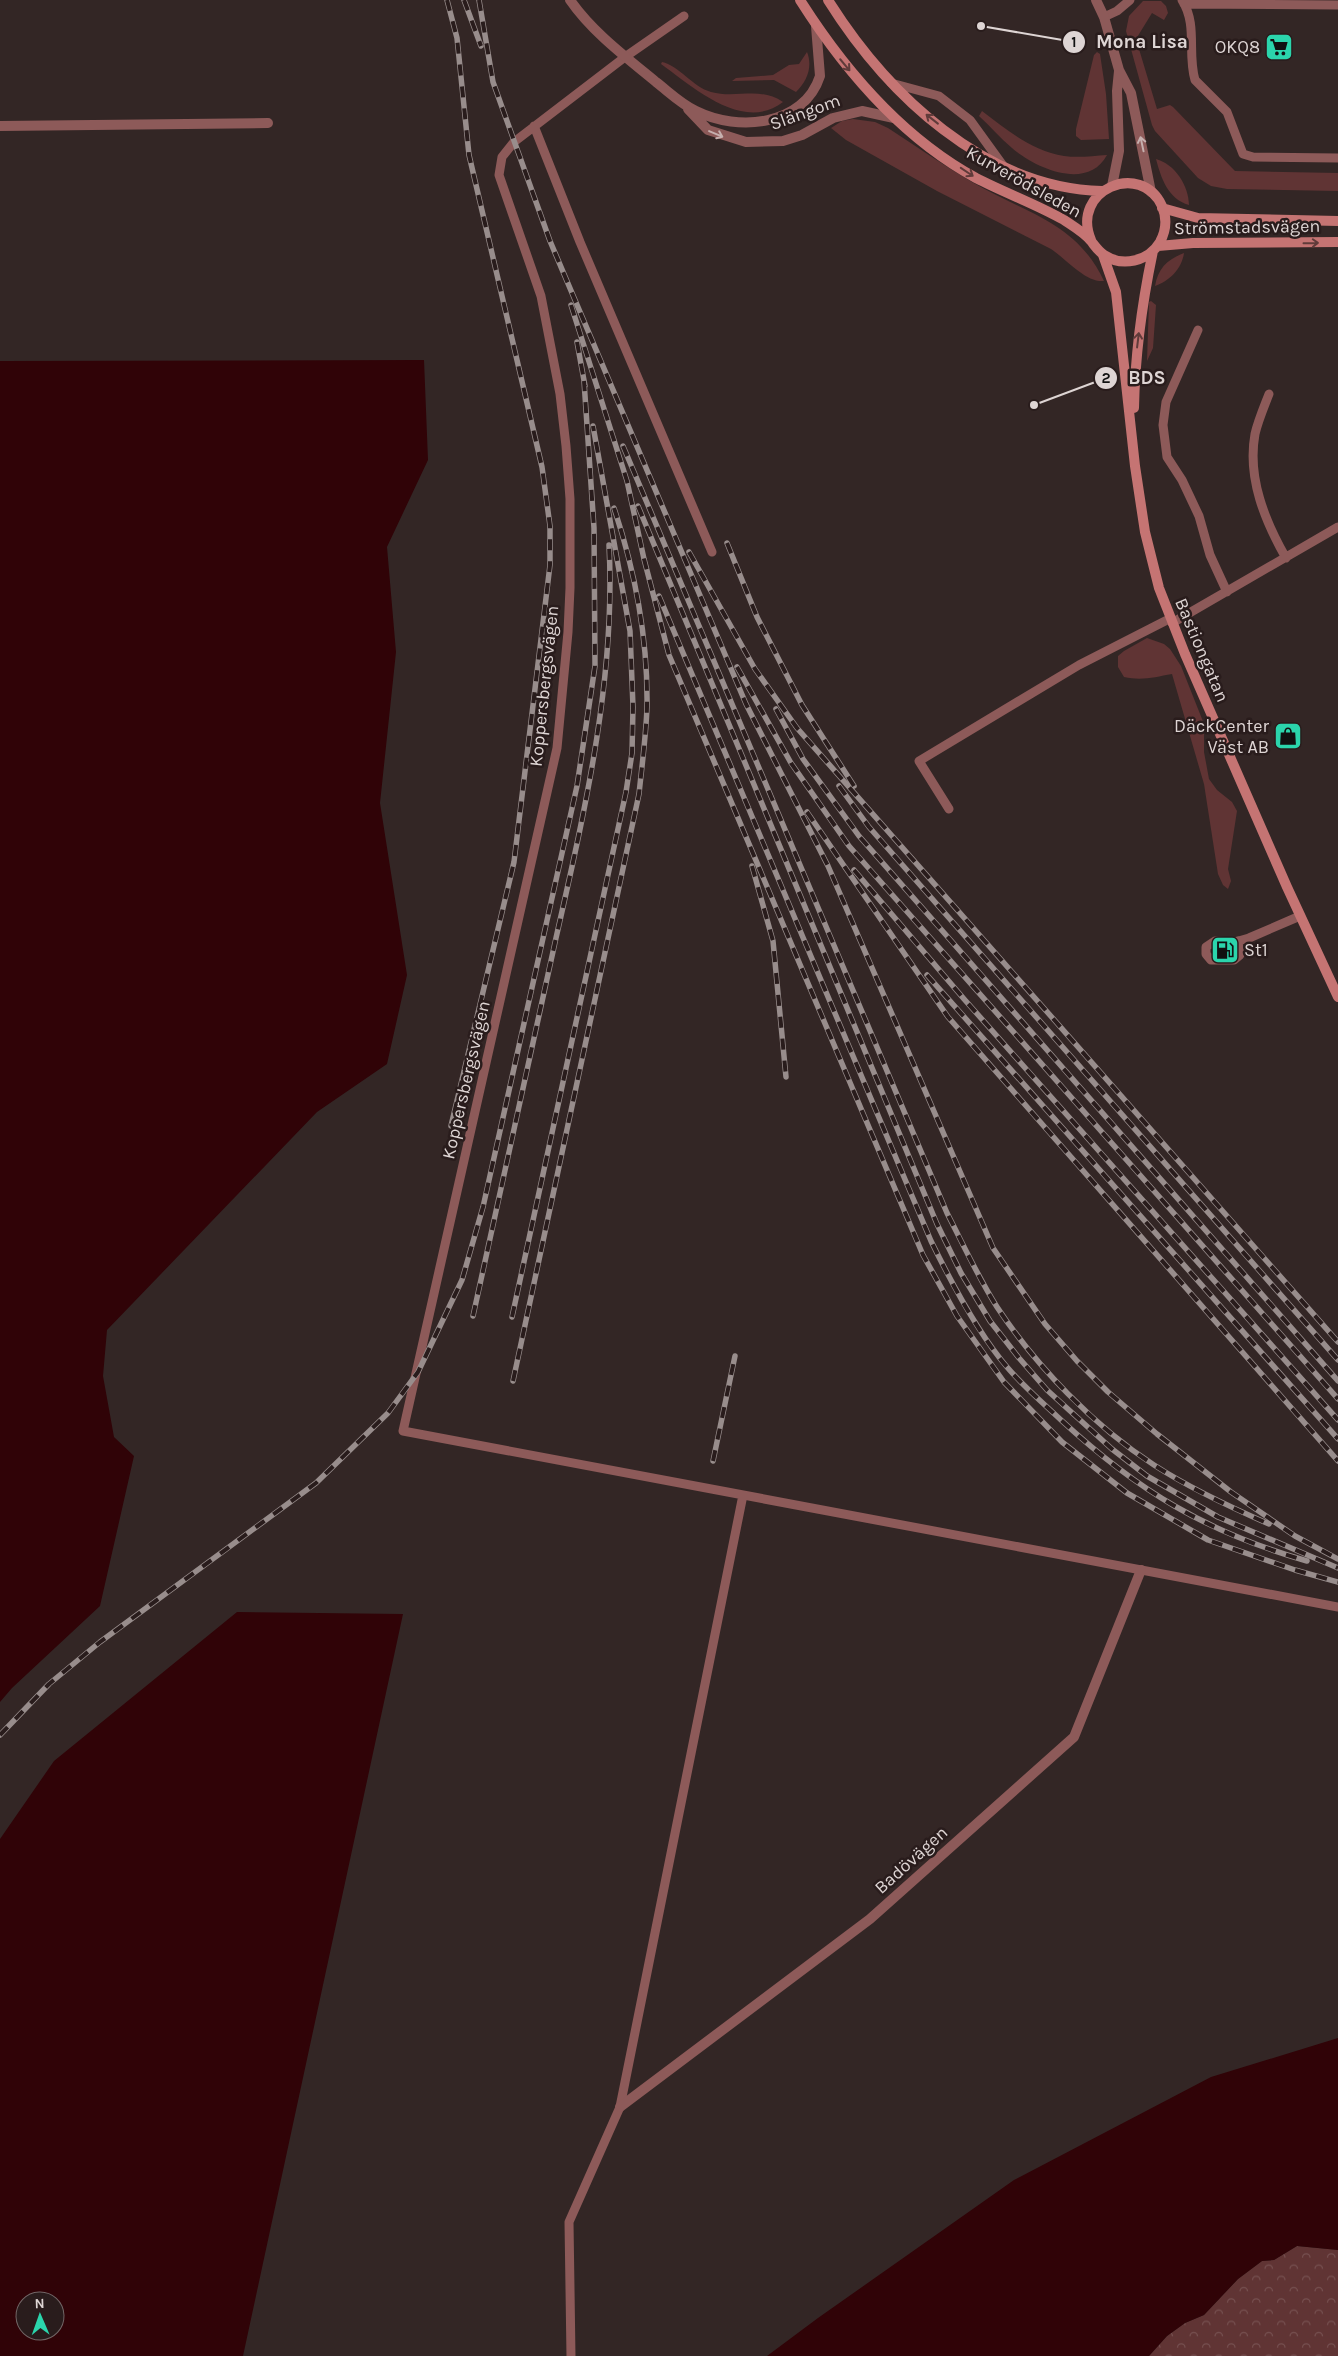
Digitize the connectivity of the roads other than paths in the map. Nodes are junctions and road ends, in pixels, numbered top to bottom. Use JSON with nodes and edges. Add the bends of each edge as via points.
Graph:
{"nodes":[{"id":1,"x":570,"y":0,"type":"edge"},
{"id":2,"x":800,"y":0,"type":"edge"},
{"id":3,"x":828,"y":0,"type":"edge"},
{"id":4,"x":1096,"y":0,"type":"edge"},
{"id":5,"x":1130,"y":0,"type":"edge"},
{"id":6,"x":1183,"y":2,"type":"edge"},
{"id":7,"x":1338,"y":5,"type":"edge"},
{"id":8,"x":684,"y":16,"type":"dead end"},
{"id":9,"x":1104,"y":17,"type":"junction"},
{"id":10,"x":816,"y":26,"type":"junction"},
{"id":11,"x":625,"y":56,"type":"junction"},
{"id":12,"x":1119,"y":70,"type":"junction"},
{"id":13,"x":891,"y":83,"type":"junction"},
{"id":14,"x":680,"y":101,"type":"junction"},
{"id":15,"x":894,"y":118,"type":"junction"},
{"id":16,"x":268,"y":123,"type":"dead end"},
{"id":17,"x":0,"y":126,"type":"edge"},
{"id":18,"x":534,"y":126,"type":"junction"},
{"id":19,"x":1338,"y":158,"type":"edge"},
{"id":20,"x":1004,"y":167,"type":"junction"},
{"id":21,"x":1107,"y":189,"type":"junction"},
{"id":22,"x":1151,"y":192,"type":"junction"},
{"id":23,"x":1162,"y":208,"type":"junction"},
{"id":24,"x":1338,"y":221,"type":"edge"},
{"id":25,"x":1091,"y":240,"type":"junction"},
{"id":26,"x":1338,"y":242,"type":"edge"},
{"id":27,"x":1155,"y":248,"type":"junction"},
{"id":28,"x":1103,"y":255,"type":"junction"},
{"id":29,"x":1198,"y":330,"type":"dead end"},
{"id":30,"x":1269,"y":394,"type":"dead end"},
{"id":31,"x":1133,"y":442,"type":"junction"},
{"id":32,"x":1338,"y":527,"type":"edge"},
{"id":33,"x":712,"y":552,"type":"dead end"},
{"id":34,"x":1286,"y":558,"type":"junction"},
{"id":35,"x":1228,"y":592,"type":"junction"},
{"id":36,"x":1172,"y":620,"type":"junction"},
{"id":37,"x":949,"y":809,"type":"dead end"},
{"id":38,"x":1300,"y":916,"type":"junction"},
{"id":39,"x":1238,"y":941,"type":"dead end"},
{"id":40,"x":1338,"y":997,"type":"edge"},
{"id":41,"x":743,"y":1495,"type":"junction"},
{"id":42,"x":1141,"y":1570,"type":"junction"},
{"id":43,"x":1338,"y":1607,"type":"edge"},
{"id":44,"x":620,"y":2107,"type":"junction"},
{"id":45,"x":571,"y":2356,"type":"edge"}],
"edges":[{"from":1,"to":11,"type":"street","name":"Slängom"},
{"from":2,"to":10,"type":"main road","name":"Kurverödsleden"},
{"from":3,"to":13,"type":"main road","name":"Kurverödsleden","via":[[856,42]]},
{"from":4,"to":9,"type":"street"},
{"from":5,"to":9,"type":"lane"},
{"from":6,"to":7,"type":"lane"},
{"from":6,"to":19,"type":"lane","via":[[1192,29],[1195,80],[1227,112],[1243,154],[1253,158]]},
{"from":8,"to":11,"type":"lane","name":"Koppersbergsvägen"},
{"from":9,"to":12,"type":"street"},
{"from":10,"to":14,"type":"street","name":"Slängom","via":[[818,84],[787,116],[764,121],[736,121],[696,112]]},
{"from":10,"to":15,"type":"main road","name":"Kurverödsleden","one_way":true,"via":[[876,101]]},
{"from":11,"to":14,"type":"street","name":"Slängom"},
{"from":11,"to":18,"type":"lane","name":"Koppersbergsvägen"},
{"from":12,"to":21,"type":"street","via":[[1119,150]]},
{"from":22,"to":12,"type":"street","one_way":true,"via":[[1131,93]]},
{"from":20,"to":13,"type":"main road","name":"Kurverödsleden","one_way":true,"via":[[965,144]]},
{"from":13,"to":20,"type":"lane","via":[[939,96],[970,120]]},
{"from":14,"to":15,"type":"street","name":"Slängom","one_way":true,"via":[[708,130],[746,142],[783,141],[802,135],[832,118],[862,111]]},
{"from":15,"to":25,"type":"main road","name":"Kurverödsleden","one_way":true,"via":[[975,177],[1064,220]]},
{"from":16,"to":17,"type":"street"},
{"from":18,"to":33,"type":"lane"},
{"from":18,"to":41,"type":"lane","name":"Koppersbergsvägen","via":[[507,149],[499,175],[541,296],[560,394],[566,446],[570,499],[570,588],[558,738],[403,1431]]},
{"from":20,"to":21,"type":"main road","name":"Kurverödsleden","via":[[1048,185],[1078,191]]},
{"from":21,"to":22,"type":"main road","name":"Kurverödsleden","via":[[1132,184]]},
{"from":21,"to":25,"type":"main road","name":"Kurverödsleden","via":[[1093,201],[1088,214]]},
{"from":22,"to":23,"type":"main road"},
{"from":23,"to":24,"type":"main road","name":"Strömstadsvägen","via":[[1198,218]]},
{"from":23,"to":27,"type":"main road","via":[[1165,228]]},
{"from":25,"to":28,"type":"main road","name":"Kurverödsleden"},
{"from":27,"to":26,"type":"main road","name":"Strömstadsvägen","one_way":true,"via":[[1193,243]]},
{"from":27,"to":28,"type":"main road","via":[[1143,258],[1132,261]]},
{"from":31,"to":27,"type":"main road","name":"Bastiongatan","one_way":true,"via":[[1135,363]]},
{"from":28,"to":31,"type":"main road","name":"Bastiongatan","via":[[1116,292]]},
{"from":29,"to":35,"type":"lane","via":[[1166,402],[1163,425],[1168,457],[1199,516],[1210,556]]},
{"from":30,"to":34,"type":"lane","via":[[1255,434],[1254,469],[1260,504]]},
{"from":31,"to":36,"type":"main road","name":"Bastiongatan","via":[[1145,532],[1159,588]]},
{"from":32,"to":34,"type":"lane"},
{"from":34,"to":35,"type":"lane"},
{"from":35,"to":36,"type":"lane"},
{"from":36,"to":37,"type":"lane","via":[[1079,665],[919,761]]},
{"from":36,"to":38,"type":"main road","name":"Bastiongatan"},
{"from":38,"to":39,"type":"lane"},
{"from":38,"to":40,"type":"main road","name":"Bastiongatan"},
{"from":41,"to":42,"type":"lane"},
{"from":41,"to":44,"type":"lane"},
{"from":42,"to":43,"type":"lane"},
{"from":42,"to":44,"type":"street","name":"Badövägen","via":[[1074,1737],[870,1920]]},
{"from":44,"to":45,"type":"lane","via":[[569,2222]]}]}
